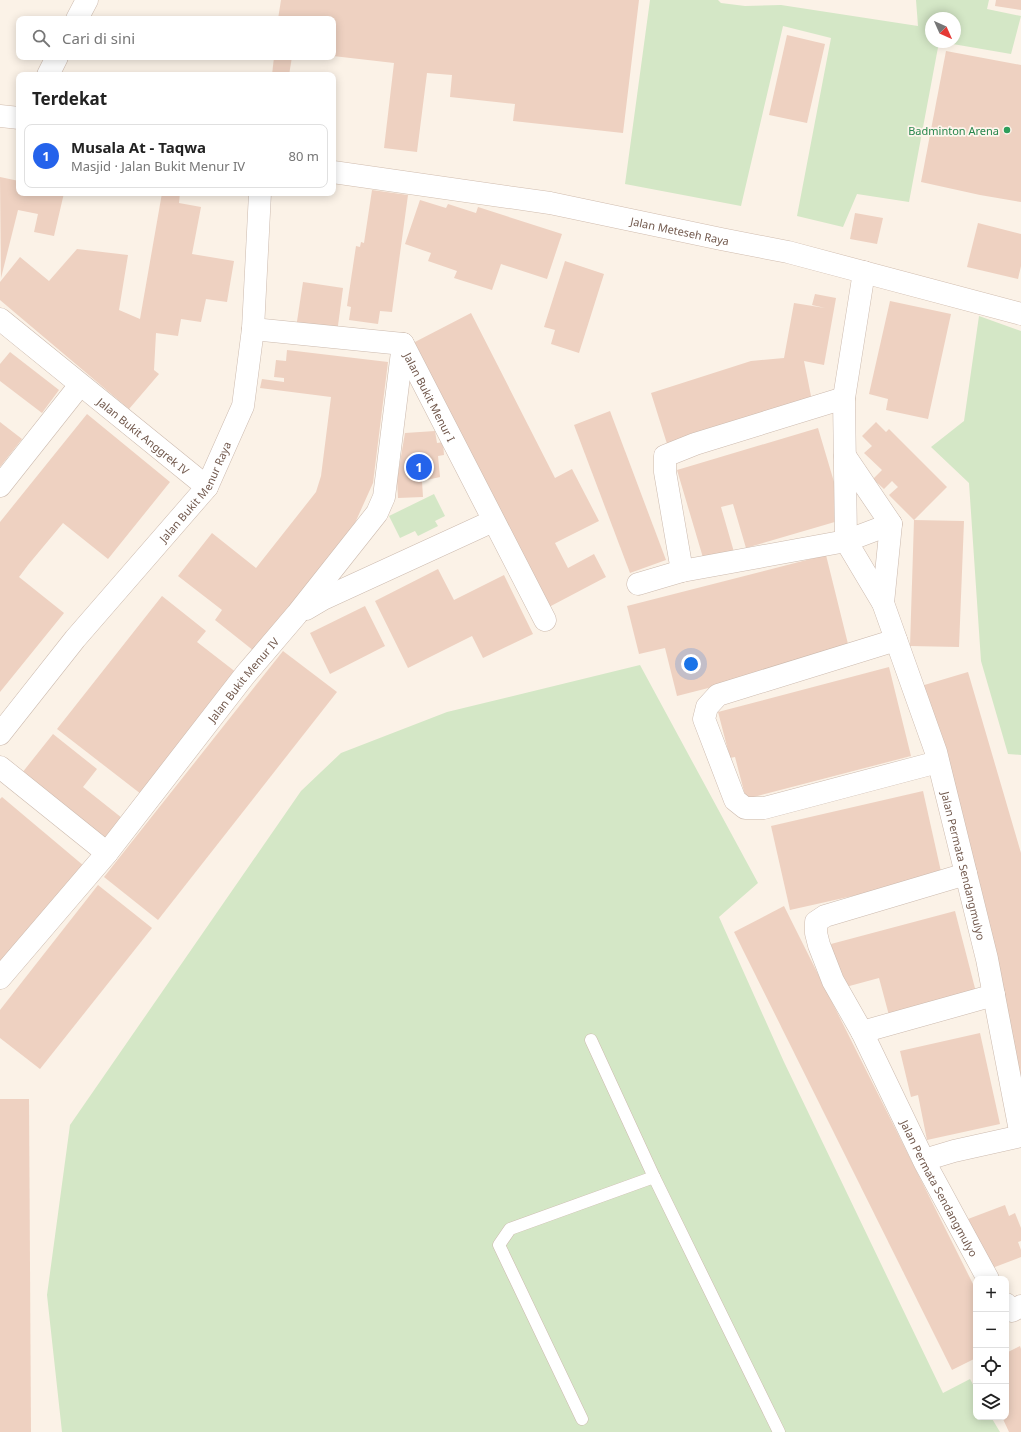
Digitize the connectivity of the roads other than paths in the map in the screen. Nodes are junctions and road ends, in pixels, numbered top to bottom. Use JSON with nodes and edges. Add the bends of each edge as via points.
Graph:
{"nodes":[{"id":1,"x":87,"y":0,"type":"edge"},
{"id":2,"x":79,"y":16,"type":"edge"},
{"id":3,"x":56,"y":60,"type":"edge"},
{"id":4,"x":50,"y":72,"type":"edge"},
{"id":5,"x":0,"y":116,"type":"edge"},
{"id":6,"x":16,"y":118,"type":"edge"},
{"id":7,"x":336,"y":172,"type":"edge"},
{"id":8,"x":260,"y":196,"type":"edge"},
{"id":9,"x":864,"y":272,"type":"junction"},
{"id":10,"x":1021,"y":314,"type":"edge"},
{"id":11,"x":0,"y":319,"type":"edge"},
{"id":12,"x":253,"y":328,"type":"junction"},
{"id":13,"x":403,"y":344,"type":"junction"},
{"id":14,"x":80,"y":385,"type":"junction"},
{"id":15,"x":844,"y":398,"type":"junction"},
{"id":16,"x":845,"y":456,"type":"junction"},
{"id":17,"x":0,"y":486,"type":"edge"},
{"id":18,"x":207,"y":487,"type":"junction"},
{"id":19,"x":493,"y":521,"type":"junction"},
{"id":20,"x":891,"y":524,"type":"junction"},
{"id":21,"x":846,"y":541,"type":"junction"},
{"id":22,"x":682,"y":571,"type":"junction"},
{"id":23,"x":638,"y":584,"type":"dead end"},
{"id":24,"x":883,"y":603,"type":"junction"},
{"id":25,"x":297,"y":614,"type":"junction"},
{"id":26,"x":545,"y":620,"type":"dead end"},
{"id":27,"x":896,"y":640,"type":"junction"},
{"id":28,"x":0,"y":734,"type":"edge"},
{"id":29,"x":938,"y":762,"type":"junction"},
{"id":30,"x":0,"y":767,"type":"edge"},
{"id":31,"x":107,"y":853,"type":"junction"},
{"id":32,"x":966,"y":874,"type":"junction"},
{"id":33,"x":0,"y":978,"type":"edge"},
{"id":34,"x":994,"y":995,"type":"junction"},
{"id":35,"x":862,"y":1032,"type":"junction"},
{"id":36,"x":591,"y":1040,"type":"dead end"},
{"id":37,"x":1021,"y":1136,"type":"edge"},
{"id":38,"x":924,"y":1160,"type":"junction"},
{"id":39,"x":654,"y":1177,"type":"junction"},
{"id":40,"x":986,"y":1276,"type":"edge"},
{"id":41,"x":582,"y":1419,"type":"dead end"},
{"id":42,"x":779,"y":1432,"type":"edge"}],
"edges":[{"from":1,"to":2,"type":"street"},
{"from":3,"to":4,"type":"street"},
{"from":5,"to":6,"type":"street"},
{"from":7,"to":9,"type":"street","name":"Jalan Meteseh Raya","via":[[550,203],[788,252]]},
{"from":8,"to":12,"type":"street","name":"Jalan Bukit Menur Raya"},
{"from":9,"to":10,"type":"street","name":"Jalan Meteseh Raya"},
{"from":9,"to":15,"type":"street"},
{"from":11,"to":14,"type":"street","name":"Jalan Bukit Anggrek IV"},
{"from":12,"to":13,"type":"street","name":"Jalan Bukit Menur I"},
{"from":12,"to":18,"type":"street","name":"Jalan Bukit Menur Raya","via":[[243,406]]},
{"from":13,"to":19,"type":"street","name":"Jalan Bukit Menur I"},
{"from":13,"to":25,"type":"street","name":"Jalan Bukit Menur IV","via":[[384,497],[377,513]]},
{"from":14,"to":17,"type":"street"},
{"from":14,"to":18,"type":"street","name":"Jalan Bukit Anggrek IV"},
{"from":15,"to":16,"type":"street"},
{"from":15,"to":22,"type":"street","via":[[695,444],[665,456],[665,472]]},
{"from":16,"to":20,"type":"street"},
{"from":16,"to":21,"type":"street"},
{"from":18,"to":28,"type":"street","name":"Jalan Bukit Menur Raya","via":[[75,639]]},
{"from":19,"to":25,"type":"street","via":[[323,599]]},
{"from":19,"to":26,"type":"street","name":"Jalan Bukit Menur I"},
{"from":20,"to":21,"type":"street"},
{"from":20,"to":24,"type":"street","name":"Jalan Permata Sendangmulyo"},
{"from":21,"to":22,"type":"street"},
{"from":21,"to":24,"type":"street","name":"Jalan Permata Sendangmulyo"},
{"from":22,"to":23,"type":"street"},
{"from":24,"to":27,"type":"street","name":"Jalan Permata Sendangmulyo"},
{"from":25,"to":31,"type":"street","name":"Jalan Bukit Menur IV","via":[[245,675]]},
{"from":27,"to":29,"type":"street","name":"Jalan Permata Sendangmulyo"},
{"from":27,"to":29,"type":"street","via":[[718,695],[707,707],[704,720],[735,800],[745,808],[764,808]]},
{"from":29,"to":32,"type":"street","name":"Jalan Permata Sendangmulyo"},
{"from":30,"to":31,"type":"street"},
{"from":31,"to":33,"type":"street","name":"Jalan Bukit Menur IV"},
{"from":32,"to":34,"type":"street","name":"Jalan Permata Sendangmulyo"},
{"from":32,"to":35,"type":"street","name":"Jalan Permata Sendangmulyo","via":[[834,913],[816,922],[819,945],[833,982]]},
{"from":34,"to":35,"type":"street"},
{"from":34,"to":37,"type":"street","name":"Jalan Permata Sendangmulyo"},
{"from":35,"to":38,"type":"street","name":"Jalan Permata Sendangmulyo"},
{"from":36,"to":39,"type":"lane"},
{"from":37,"to":38,"type":"street"},
{"from":38,"to":40,"type":"street","name":"Jalan Permata Sendangmulyo"},
{"from":39,"to":41,"type":"lane","via":[[510,1229],[499,1245]]},
{"from":39,"to":42,"type":"lane"}]}
